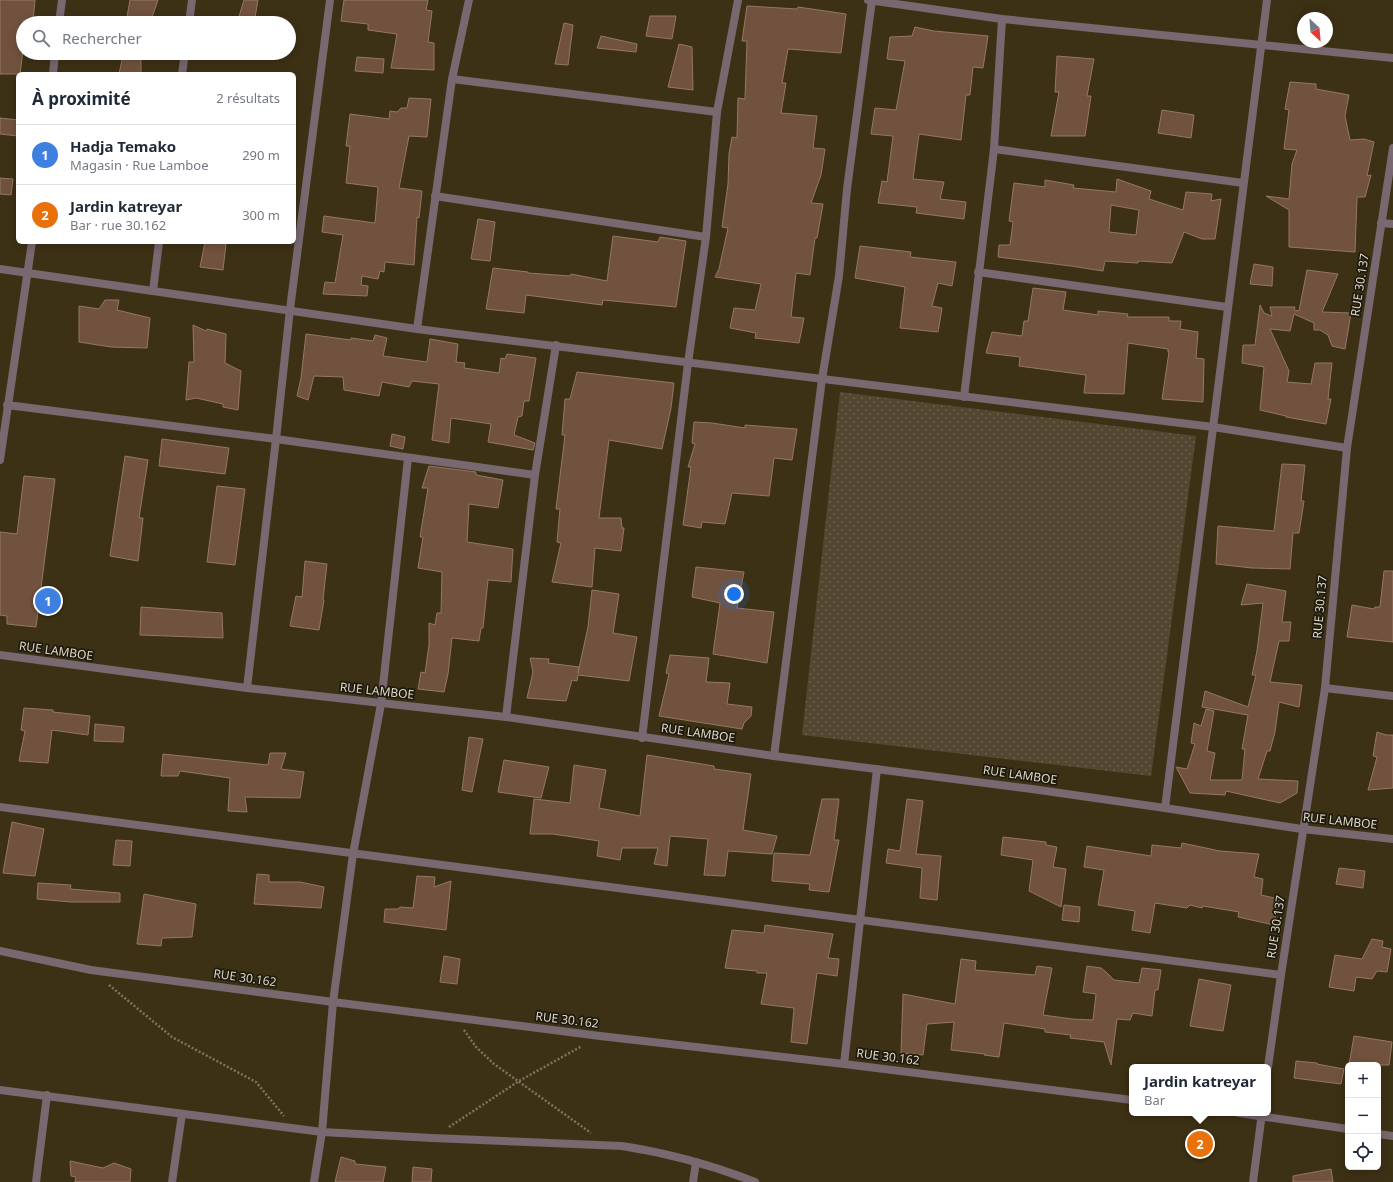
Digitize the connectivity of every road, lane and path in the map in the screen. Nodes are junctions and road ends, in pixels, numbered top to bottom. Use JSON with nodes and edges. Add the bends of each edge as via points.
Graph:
{"nodes":[{"id":1,"x":62,"y":0,"type":"edge"},
{"id":2,"x":192,"y":0,"type":"edge"},
{"id":3,"x":330,"y":0,"type":"edge"},
{"id":4,"x":469,"y":0,"type":"edge"},
{"id":5,"x":738,"y":0,"type":"edge"},
{"id":6,"x":868,"y":0,"type":"edge"},
{"id":7,"x":872,"y":0,"type":"edge"},
{"id":8,"x":1267,"y":0,"type":"edge"},
{"id":9,"x":60,"y":16,"type":"edge"},
{"id":10,"x":190,"y":16,"type":"edge"},
{"id":11,"x":1002,"y":19,"type":"junction"},
{"id":12,"x":1262,"y":45,"type":"junction"},
{"id":13,"x":1393,"y":58,"type":"edge"},
{"id":14,"x":54,"y":60,"type":"edge"},
{"id":15,"x":184,"y":60,"type":"edge"},
{"id":16,"x":53,"y":72,"type":"edge"},
{"id":17,"x":182,"y":72,"type":"edge"},
{"id":18,"x":452,"y":79,"type":"junction"},
{"id":19,"x":717,"y":112,"type":"junction"},
{"id":20,"x":1393,"y":148,"type":"edge"},
{"id":21,"x":994,"y":149,"type":"junction"},
{"id":22,"x":1243,"y":183,"type":"junction"},
{"id":23,"x":435,"y":196,"type":"junction"},
{"id":24,"x":1381,"y":223,"type":"junction"},
{"id":25,"x":1393,"y":224,"type":"edge"},
{"id":26,"x":706,"y":237,"type":"junction"},
{"id":27,"x":32,"y":244,"type":"edge"},
{"id":28,"x":159,"y":244,"type":"edge"},
{"id":29,"x":0,"y":269,"type":"edge"},
{"id":30,"x":28,"y":272,"type":"junction"},
{"id":31,"x":978,"y":272,"type":"junction"},
{"id":32,"x":153,"y":291,"type":"junction"},
{"id":33,"x":1227,"y":307,"type":"junction"},
{"id":34,"x":290,"y":309,"type":"junction"},
{"id":35,"x":417,"y":329,"type":"junction"},
{"id":36,"x":556,"y":346,"type":"junction"},
{"id":37,"x":688,"y":363,"type":"junction"},
{"id":38,"x":822,"y":379,"type":"junction"},
{"id":39,"x":964,"y":397,"type":"junction"},
{"id":40,"x":7,"y":405,"type":"junction"},
{"id":41,"x":1213,"y":427,"type":"junction"},
{"id":42,"x":276,"y":439,"type":"junction"},
{"id":43,"x":1348,"y":448,"type":"junction"},
{"id":44,"x":408,"y":458,"type":"junction"},
{"id":45,"x":0,"y":460,"type":"edge"},
{"id":46,"x":535,"y":475,"type":"junction"},
{"id":47,"x":0,"y":655,"type":"edge"},
{"id":48,"x":247,"y":688,"type":"junction"},
{"id":49,"x":1324,"y":688,"type":"junction"},
{"id":50,"x":1393,"y":696,"type":"edge"},
{"id":51,"x":381,"y":704,"type":"junction"},
{"id":52,"x":506,"y":717,"type":"junction"},
{"id":53,"x":642,"y":738,"type":"junction"},
{"id":54,"x":774,"y":756,"type":"junction"},
{"id":55,"x":877,"y":769,"type":"junction"},
{"id":56,"x":0,"y":807,"type":"edge"},
{"id":57,"x":1165,"y":808,"type":"junction"},
{"id":58,"x":1302,"y":829,"type":"junction"},
{"id":59,"x":1393,"y":839,"type":"edge"},
{"id":60,"x":353,"y":854,"type":"junction"},
{"id":61,"x":861,"y":919,"type":"junction"},
{"id":62,"x":0,"y":952,"type":"edge"},
{"id":63,"x":1280,"y":975,"type":"junction"},
{"id":64,"x":108,"y":984,"type":"dead end"},
{"id":65,"x":333,"y":1002,"type":"junction"},
{"id":66,"x":460,"y":1018,"type":"junction"},
{"id":67,"x":600,"y":1036,"type":"junction"},
{"id":68,"x":844,"y":1064,"type":"junction"},
{"id":69,"x":1268,"y":1064,"type":"edge"},
{"id":70,"x":519,"y":1081,"type":"junction"},
{"id":71,"x":0,"y":1090,"type":"edge"},
{"id":72,"x":47,"y":1096,"type":"junction"},
{"id":73,"x":1129,"y":1100,"type":"edge"},
{"id":74,"x":182,"y":1114,"type":"junction"},
{"id":75,"x":1261,"y":1116,"type":"edge"},
{"id":76,"x":1271,"y":1116,"type":"edge"},
{"id":77,"x":294,"y":1128,"type":"junction"},
{"id":78,"x":1345,"y":1128,"type":"edge"},
{"id":79,"x":322,"y":1132,"type":"junction"},
{"id":80,"x":1381,"y":1134,"type":"edge"},
{"id":81,"x":1393,"y":1136,"type":"edge"},
{"id":82,"x":432,"y":1138,"type":"junction"},
{"id":83,"x":605,"y":1145,"type":"junction"},
{"id":84,"x":696,"y":1162,"type":"junction"},
{"id":85,"x":36,"y":1182,"type":"edge"},
{"id":86,"x":172,"y":1182,"type":"edge"},
{"id":87,"x":314,"y":1182,"type":"edge"},
{"id":88,"x":693,"y":1182,"type":"edge"},
{"id":89,"x":755,"y":1182,"type":"edge"},
{"id":90,"x":1253,"y":1182,"type":"edge"}],
"edges":[{"from":1,"to":9,"type":"street"},
{"from":2,"to":10,"type":"street"},
{"from":3,"to":34,"type":"street"},
{"from":4,"to":18,"type":"street"},
{"from":5,"to":19,"type":"street"},
{"from":6,"to":7,"type":"street"},
{"from":7,"to":11,"type":"street"},
{"from":7,"to":38,"type":"street","via":[[847,189],[839,276]]},
{"from":8,"to":12,"type":"street"},
{"from":11,"to":12,"type":"street"},
{"from":11,"to":21,"type":"street"},
{"from":12,"to":13,"type":"street"},
{"from":12,"to":22,"type":"street"},
{"from":14,"to":16,"type":"street"},
{"from":15,"to":17,"type":"street"},
{"from":18,"to":19,"type":"street"},
{"from":18,"to":23,"type":"street"},
{"from":19,"to":26,"type":"street"},
{"from":20,"to":24,"type":"street","name":"RUE 30.137"},
{"from":21,"to":22,"type":"street"},
{"from":21,"to":31,"type":"street"},
{"from":22,"to":33,"type":"street"},
{"from":23,"to":26,"type":"street"},
{"from":23,"to":35,"type":"street"},
{"from":24,"to":25,"type":"street"},
{"from":24,"to":43,"type":"street","name":"RUE 30.137"},
{"from":26,"to":37,"type":"street"},
{"from":27,"to":30,"type":"street"},
{"from":28,"to":32,"type":"street"},
{"from":29,"to":30,"type":"street"},
{"from":30,"to":32,"type":"street"},
{"from":30,"to":40,"type":"street"},
{"from":31,"to":33,"type":"street"},
{"from":31,"to":39,"type":"street"},
{"from":32,"to":34,"type":"street"},
{"from":33,"to":41,"type":"street"},
{"from":34,"to":35,"type":"street"},
{"from":34,"to":42,"type":"street"},
{"from":35,"to":36,"type":"street"},
{"from":36,"to":37,"type":"street"},
{"from":36,"to":46,"type":"street"},
{"from":37,"to":38,"type":"street"},
{"from":37,"to":53,"type":"street"},
{"from":38,"to":39,"type":"street"},
{"from":38,"to":54,"type":"street"},
{"from":39,"to":41,"type":"street"},
{"from":40,"to":42,"type":"street"},
{"from":40,"to":45,"type":"street"},
{"from":41,"to":43,"type":"street"},
{"from":41,"to":57,"type":"street"},
{"from":42,"to":44,"type":"street"},
{"from":42,"to":48,"type":"street"},
{"from":43,"to":49,"type":"street","name":"RUE 30.137"},
{"from":44,"to":46,"type":"street"},
{"from":44,"to":51,"type":"street"},
{"from":46,"to":52,"type":"street"},
{"from":47,"to":48,"type":"street","name":"RUE LAMBOE"},
{"from":48,"to":51,"type":"street","name":"RUE LAMBOE"},
{"from":49,"to":50,"type":"street"},
{"from":49,"to":58,"type":"street","name":"RUE 30.137"},
{"from":51,"to":52,"type":"street","name":"RUE LAMBOE"},
{"from":51,"to":60,"type":"street"},
{"from":52,"to":53,"type":"street","name":"RUE LAMBOE"},
{"from":53,"to":54,"type":"street","name":"RUE LAMBOE"},
{"from":54,"to":55,"type":"street","name":"RUE LAMBOE"},
{"from":55,"to":57,"type":"street","name":"RUE LAMBOE"},
{"from":55,"to":61,"type":"street"},
{"from":56,"to":60,"type":"street"},
{"from":57,"to":58,"type":"street","name":"RUE LAMBOE"},
{"from":58,"to":59,"type":"street","name":"RUE LAMBOE"},
{"from":58,"to":63,"type":"street","name":"RUE 30.137"},
{"from":60,"to":61,"type":"street"},
{"from":60,"to":65,"type":"street"},
{"from":61,"to":63,"type":"street"},
{"from":61,"to":68,"type":"street"},
{"from":62,"to":65,"type":"street","name":"RUE 30.162","via":[[91,970]]},
{"from":63,"to":69,"type":"street","name":"RUE 30.137"},
{"from":64,"to":77,"type":"path","via":[[172,1037],[256,1082]]},
{"from":65,"to":66,"type":"street","name":"RUE 30.162"},
{"from":65,"to":79,"type":"street"},
{"from":66,"to":67,"type":"street","name":"RUE 30.162"},
{"from":66,"to":70,"type":"path","via":[[463,1030],[476,1047],[494,1064]]},
{"from":67,"to":68,"type":"street","name":"RUE 30.162"},
{"from":67,"to":70,"type":"path"},
{"from":68,"to":73,"type":"street","name":"RUE 30.162"},
{"from":70,"to":82,"type":"path"},
{"from":70,"to":83,"type":"path"},
{"from":71,"to":72,"type":"street"},
{"from":72,"to":74,"type":"street"},
{"from":72,"to":85,"type":"street"},
{"from":74,"to":77,"type":"street"},
{"from":74,"to":86,"type":"street"},
{"from":75,"to":90,"type":"street"},
{"from":76,"to":78,"type":"street"},
{"from":77,"to":79,"type":"street"},
{"from":79,"to":82,"type":"street"},
{"from":79,"to":87,"type":"street"},
{"from":80,"to":81,"type":"street"},
{"from":82,"to":83,"type":"street"},
{"from":83,"to":84,"type":"street","via":[[653,1151]]},
{"from":84,"to":88,"type":"street"},
{"from":84,"to":89,"type":"street"}]}
